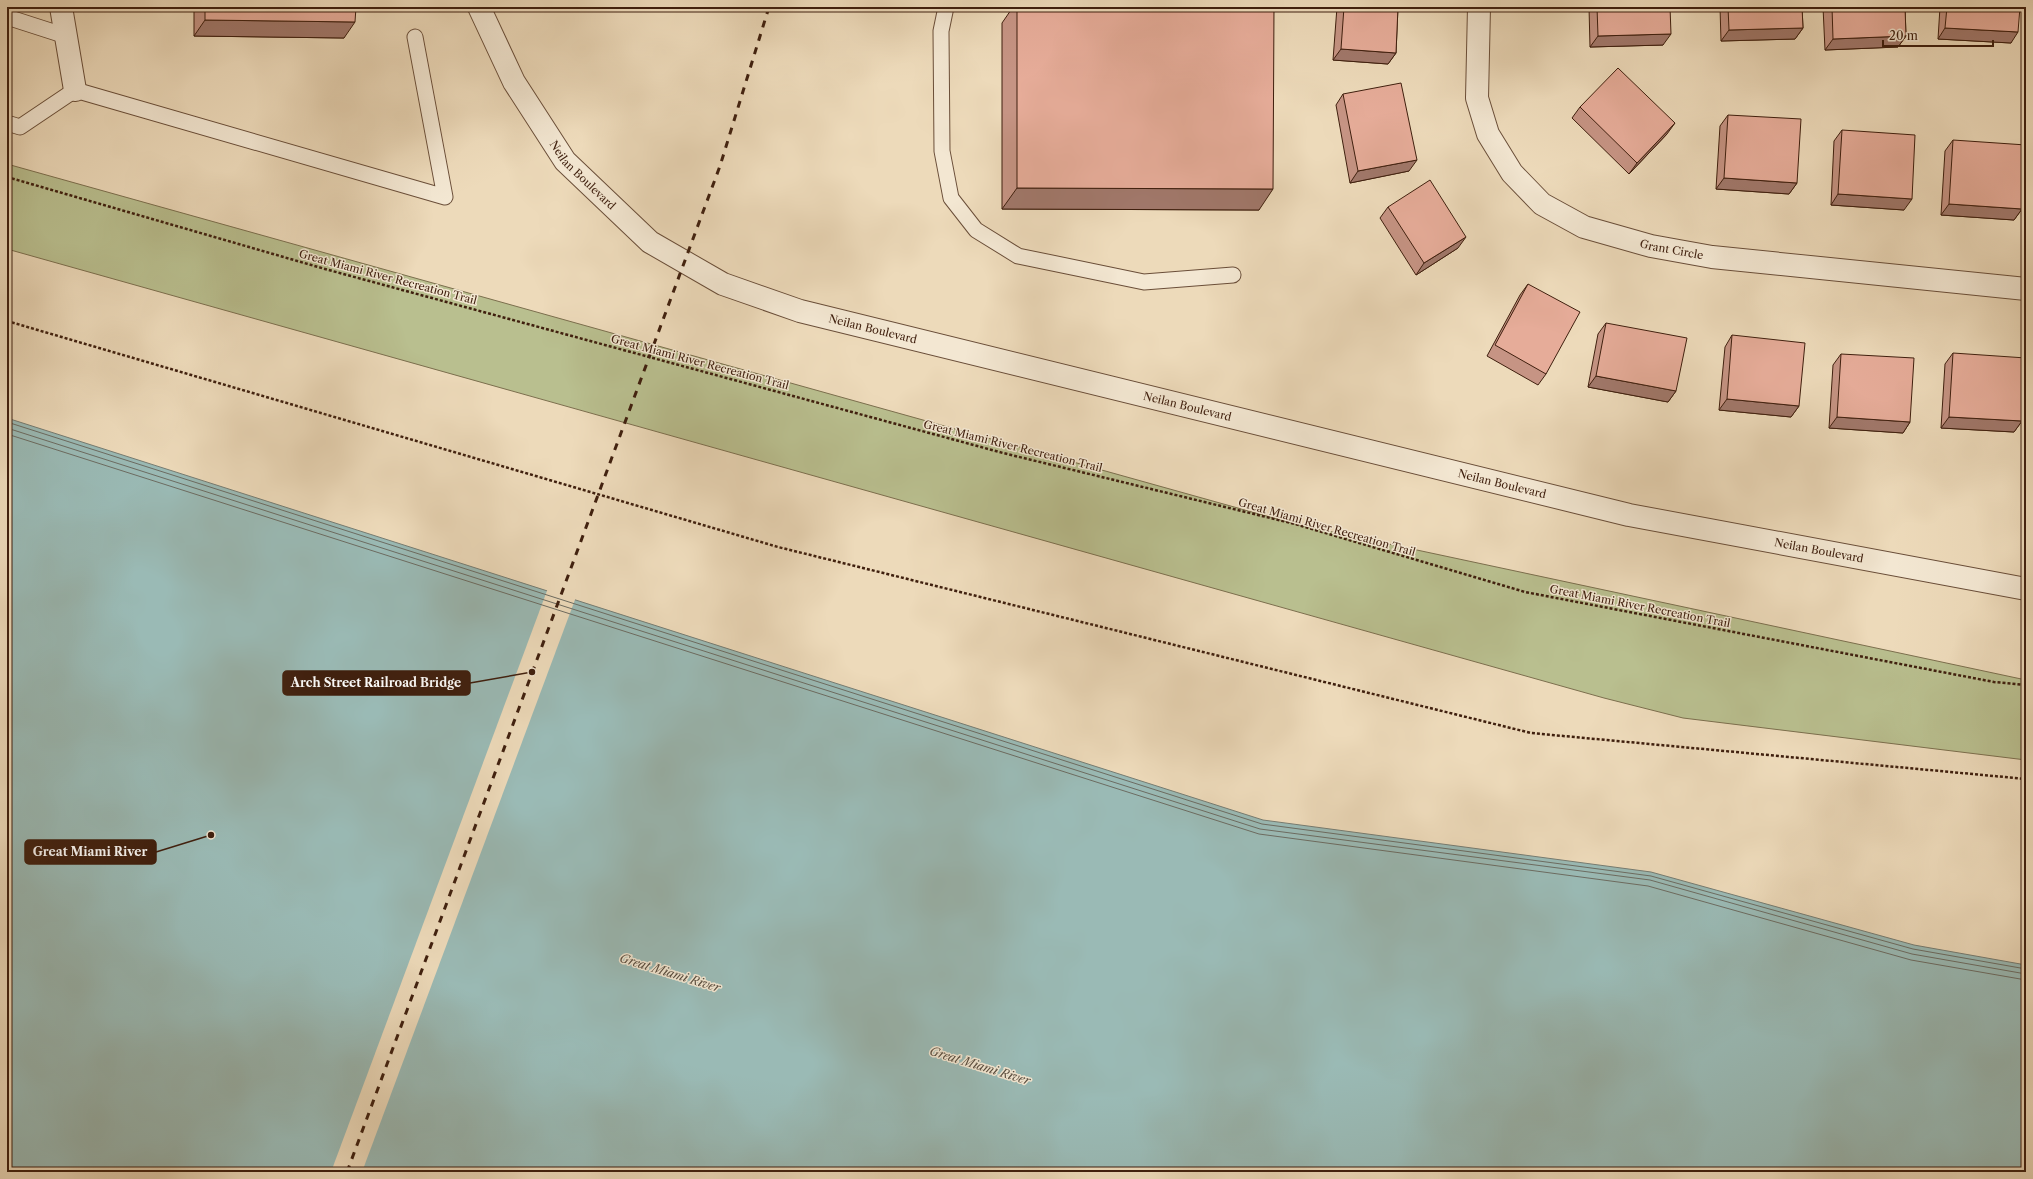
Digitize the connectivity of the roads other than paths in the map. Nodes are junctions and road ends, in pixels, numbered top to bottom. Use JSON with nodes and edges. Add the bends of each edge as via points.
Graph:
{"nodes":[{"id":1,"x":61,"y":7,"type":"edge"},
{"id":2,"x":479,"y":7,"type":"edge"},
{"id":3,"x":946,"y":7,"type":"edge"},
{"id":4,"x":1479,"y":7,"type":"edge"},
{"id":5,"x":7,"y":17,"type":"edge"},
{"id":6,"x":66,"y":36,"type":"junction"},
{"id":7,"x":414,"y":37,"type":"dead end"},
{"id":8,"x":76,"y":90,"type":"junction"},
{"id":9,"x":7,"y":124,"type":"edge"},
{"id":10,"x":1232,"y":274,"type":"dead end"},
{"id":11,"x":2026,"y":289,"type":"edge"},
{"id":12,"x":2026,"y":589,"type":"edge"}],
"edges":[{"from":1,"to":6,"type":"street"},
{"from":2,"to":12,"type":"street","name":"Neilan Boulevard","via":[[514,82],[565,161],[650,242],[723,284],[800,311],[1629,515]]},
{"from":3,"to":10,"type":"lane","via":[[941,31],[942,151],[951,198],[976,230],[1018,256],[1144,282]]},
{"from":4,"to":11,"type":"street","name":"Grant Circle","via":[[1477,98],[1488,134],[1512,173],[1542,204],[1584,226],[1651,246],[1712,257]]},
{"from":5,"to":6,"type":"lane"},
{"from":6,"to":8,"type":"street"},
{"from":7,"to":8,"type":"lane","via":[[445,197]]},
{"from":8,"to":9,"type":"lane","via":[[20,127]]}]}
